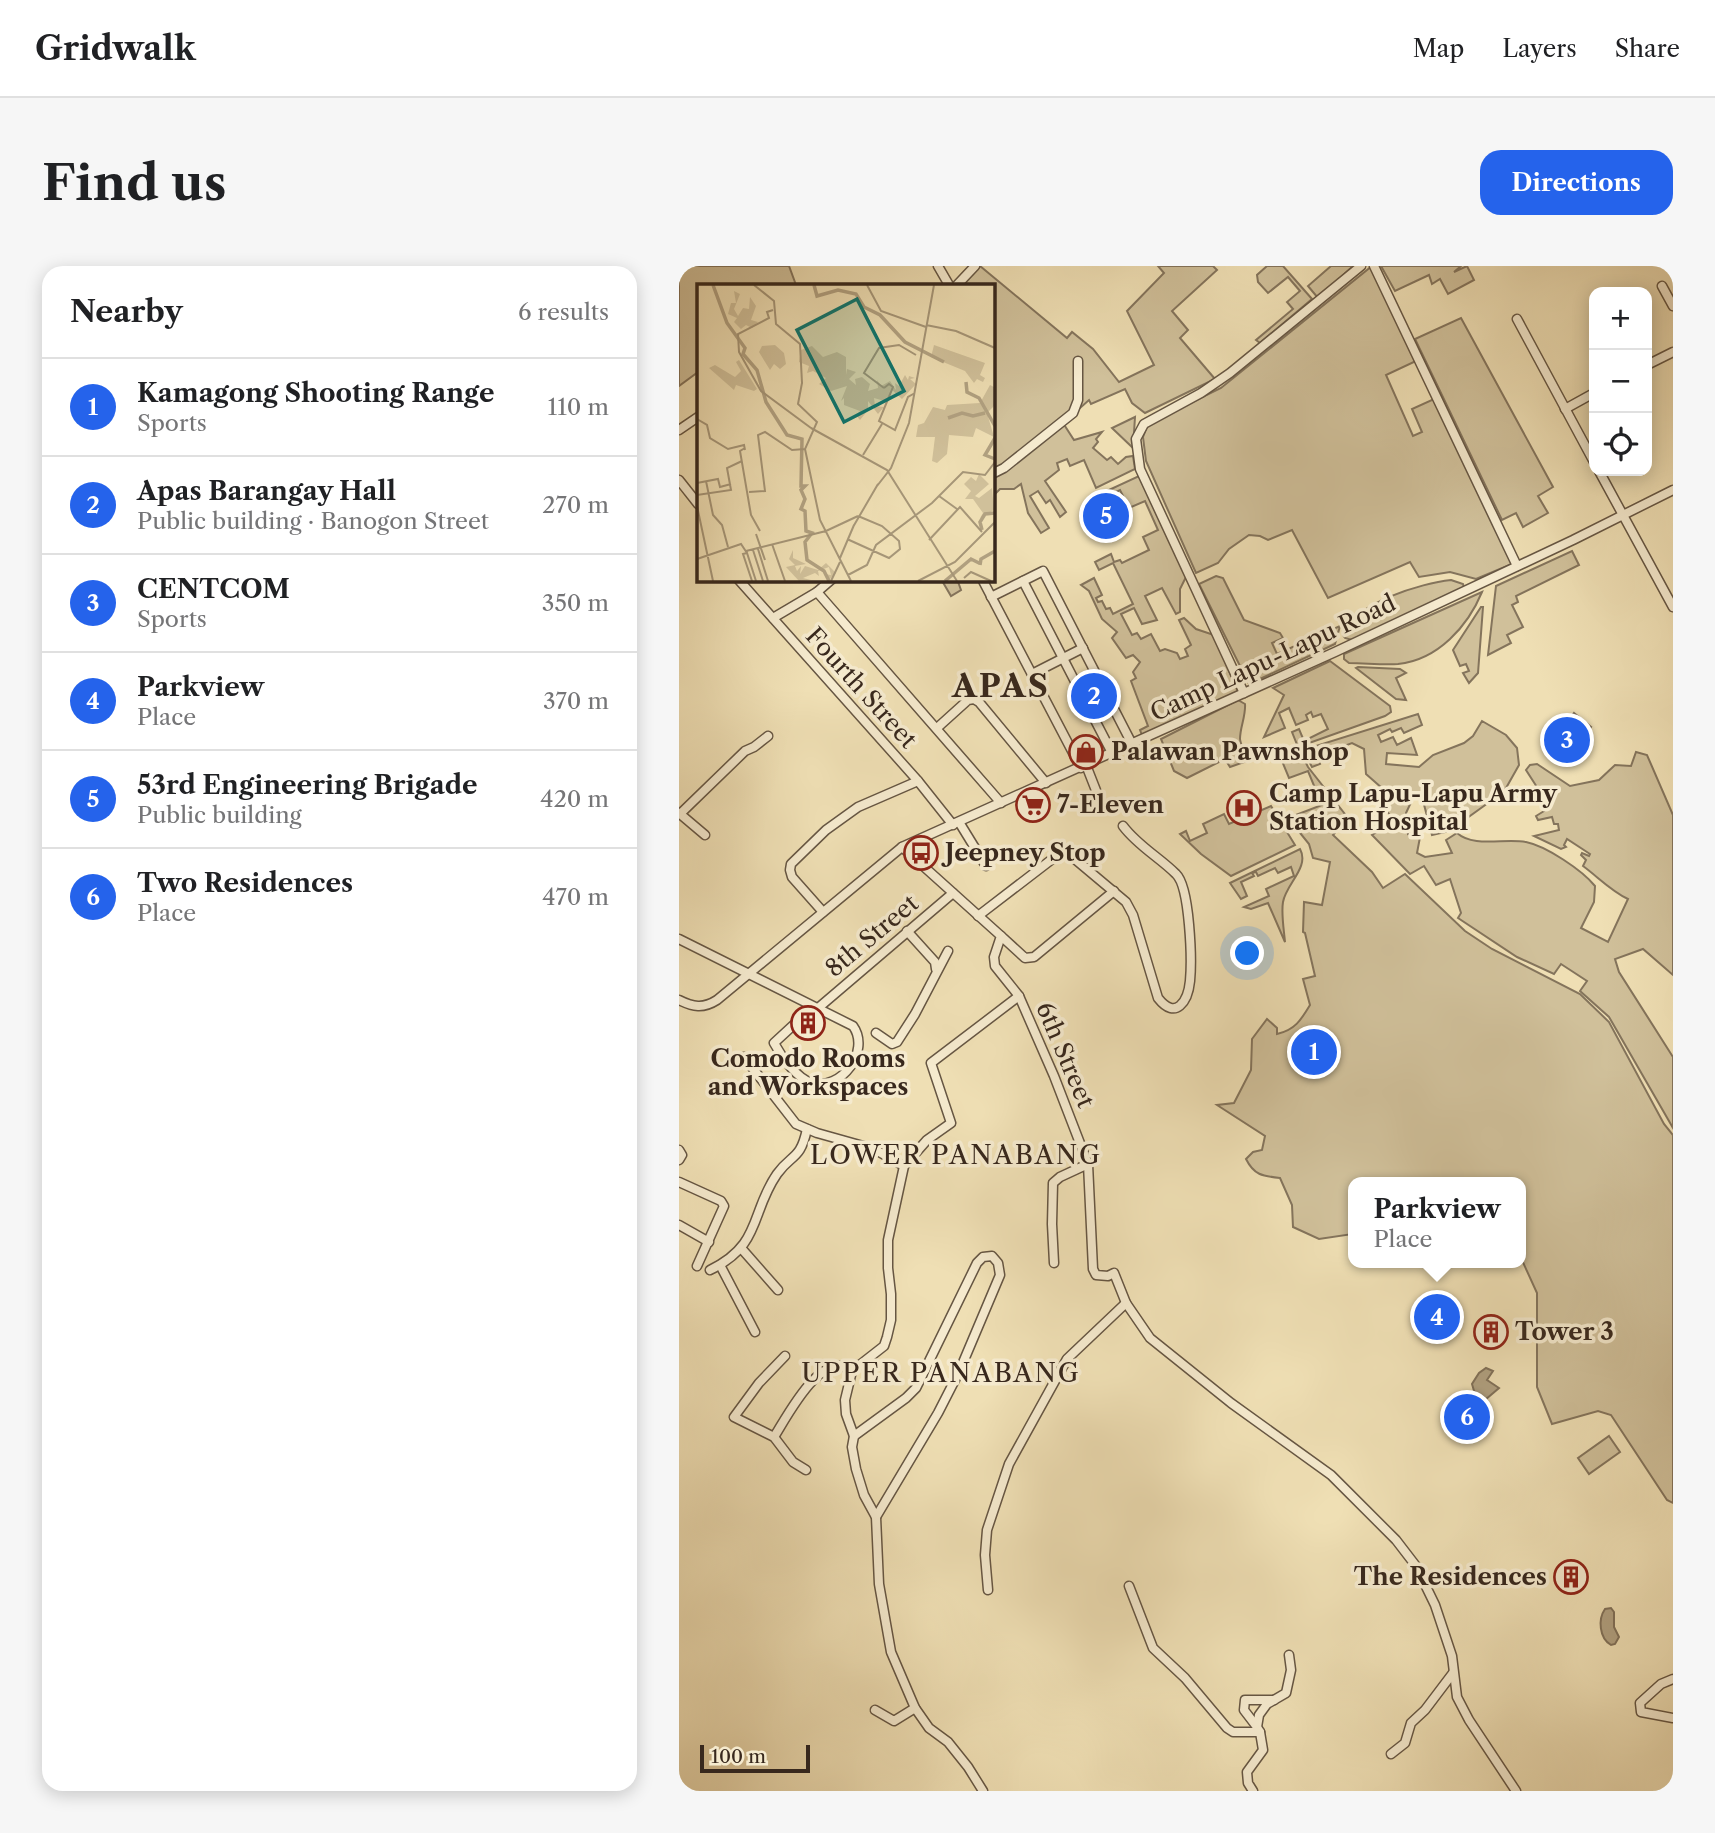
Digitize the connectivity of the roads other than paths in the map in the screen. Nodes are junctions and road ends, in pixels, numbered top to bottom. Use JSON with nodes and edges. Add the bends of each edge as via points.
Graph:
{"nodes":[{"id":1,"x":938,"y":266,"type":"edge"},
{"id":2,"x":975,"y":266,"type":"edge"},
{"id":3,"x":1361,"y":266,"type":"edge"},
{"id":4,"x":1374,"y":266,"type":"edge"},
{"id":5,"x":948,"y":284,"type":"edge"},
{"id":6,"x":958,"y":284,"type":"edge"},
{"id":7,"x":1662,"y":286,"type":"dead end"},
{"id":8,"x":1673,"y":306,"type":"edge"},
{"id":9,"x":1517,"y":319,"type":"dead end"},
{"id":10,"x":1673,"y":352,"type":"edge"},
{"id":11,"x":1078,"y":361,"type":"dead end"},
{"id":12,"x":1652,"y":362,"type":"edge"},
{"id":13,"x":1589,"y":396,"type":"edge"},
{"id":14,"x":1565,"y":409,"type":"junction"},
{"id":15,"x":697,"y":418,"type":"edge"},
{"id":16,"x":679,"y":430,"type":"edge"},
{"id":17,"x":1589,"y":453,"type":"edge"},
{"id":18,"x":994,"y":473,"type":"edge"},
{"id":19,"x":1602,"y":476,"type":"edge"},
{"id":20,"x":679,"y":480,"type":"edge"},
{"id":21,"x":1673,"y":490,"type":"edge"},
{"id":22,"x":697,"y":503,"type":"edge"},
{"id":23,"x":1624,"y":515,"type":"junction"},
{"id":24,"x":1517,"y":566,"type":"junction"},
{"id":25,"x":740,"y":581,"type":"edge"},
{"id":26,"x":830,"y":581,"type":"edge"},
{"id":27,"x":983,"y":581,"type":"edge"},
{"id":28,"x":1023,"y":581,"type":"junction"},
{"id":29,"x":817,"y":592,"type":"junction"},
{"id":30,"x":991,"y":597,"type":"junction"},
{"id":31,"x":1673,"y":607,"type":"edge"},
{"id":32,"x":773,"y":618,"type":"junction"},
{"id":33,"x":1083,"y":648,"type":"junction"},
{"id":34,"x":1063,"y":658,"type":"junction"},
{"id":35,"x":1032,"y":674,"type":"junction"},
{"id":36,"x":1244,"y":693,"type":"junction"},
{"id":37,"x":937,"y":728,"type":"junction"},
{"id":38,"x":768,"y":736,"type":"dead end"},
{"id":39,"x":1132,"y":744,"type":"junction"},
{"id":40,"x":1112,"y":753,"type":"junction"},
{"id":41,"x":1083,"y":766,"type":"junction"},
{"id":42,"x":918,"y":781,"type":"junction"},
{"id":43,"x":1046,"y":783,"type":"junction"},
{"id":44,"x":1097,"y":793,"type":"dead end"},
{"id":45,"x":1001,"y":803,"type":"junction"},
{"id":46,"x":679,"y":814,"type":"edge"},
{"id":47,"x":956,"y":823,"type":"junction"},
{"id":48,"x":1123,"y":826,"type":"dead end"},
{"id":49,"x":705,"y":835,"type":"dead end"},
{"id":50,"x":902,"y":848,"type":"junction"},
{"id":51,"x":986,"y":866,"type":"dead end"},
{"id":52,"x":1114,"y":891,"type":"junction"},
{"id":53,"x":953,"y":892,"type":"junction"},
{"id":54,"x":823,"y":912,"type":"junction"},
{"id":55,"x":978,"y":916,"type":"junction"},
{"id":56,"x":907,"y":931,"type":"junction"},
{"id":57,"x":1001,"y":936,"type":"junction"},
{"id":58,"x":679,"y":939,"type":"edge"},
{"id":59,"x":948,"y":951,"type":"dead end"},
{"id":60,"x":936,"y":969,"type":"junction"},
{"id":61,"x":747,"y":974,"type":"junction"},
{"id":62,"x":1019,"y":996,"type":"junction"},
{"id":63,"x":679,"y":1000,"type":"edge"},
{"id":64,"x":815,"y":1008,"type":"junction"},
{"id":65,"x":876,"y":1032,"type":"dead end"},
{"id":66,"x":744,"y":1057,"type":"dead end"},
{"id":67,"x":807,"y":1129,"type":"junction"},
{"id":68,"x":679,"y":1150,"type":"edge"},
{"id":69,"x":679,"y":1160,"type":"edge"},
{"id":70,"x":1088,"y":1164,"type":"junction"},
{"id":71,"x":904,"y":1166,"type":"junction"},
{"id":72,"x":679,"y":1182,"type":"edge"},
{"id":73,"x":679,"y":1225,"type":"edge"},
{"id":74,"x":709,"y":1242,"type":"junction"},
{"id":75,"x":741,"y":1248,"type":"junction"},
{"id":76,"x":1055,"y":1263,"type":"dead end"},
{"id":77,"x":720,"y":1265,"type":"junction"},
{"id":78,"x":697,"y":1266,"type":"dead end"},
{"id":79,"x":710,"y":1270,"type":"dead end"},
{"id":80,"x":778,"y":1290,"type":"dead end"},
{"id":81,"x":1126,"y":1303,"type":"junction"},
{"id":82,"x":755,"y":1332,"type":"dead end"},
{"id":83,"x":785,"y":1356,"type":"dead end"},
{"id":84,"x":852,"y":1371,"type":"junction"},
{"id":85,"x":854,"y":1436,"type":"junction"},
{"id":86,"x":775,"y":1437,"type":"junction"},
{"id":87,"x":806,"y":1470,"type":"dead end"},
{"id":88,"x":876,"y":1517,"type":"junction"},
{"id":89,"x":1129,"y":1586,"type":"dead end"},
{"id":90,"x":988,"y":1590,"type":"dead end"},
{"id":91,"x":1289,"y":1654,"type":"dead end"},
{"id":92,"x":1453,"y":1673,"type":"junction"},
{"id":93,"x":1673,"y":1679,"type":"edge"},
{"id":94,"x":1276,"y":1700,"type":"junction"},
{"id":95,"x":915,"y":1708,"type":"junction"},
{"id":96,"x":875,"y":1710,"type":"dead end"},
{"id":97,"x":1673,"y":1718,"type":"edge"},
{"id":98,"x":1259,"y":1730,"type":"junction"},
{"id":99,"x":1391,"y":1754,"type":"dead end"},
{"id":100,"x":983,"y":1791,"type":"edge"},
{"id":101,"x":1253,"y":1791,"type":"edge"},
{"id":102,"x":1516,"y":1791,"type":"edge"}],
"edges":[{"from":1,"to":5,"type":"street"},
{"from":2,"to":6,"type":"street"},
{"from":3,"to":36,"type":"street","via":[[1230,373],[1144,424],[1136,439],[1140,469]]},
{"from":4,"to":24,"type":"street"},
{"from":7,"to":8,"type":"street"},
{"from":9,"to":14,"type":"street"},
{"from":10,"to":12,"type":"street"},
{"from":11,"to":18,"type":"street","via":[[1078,400],[1073,413]]},
{"from":13,"to":14,"type":"street"},
{"from":14,"to":17,"type":"street"},
{"from":15,"to":16,"type":"street"},
{"from":19,"to":23,"type":"street"},
{"from":20,"to":22,"type":"street"},
{"from":21,"to":23,"type":"street","name":"Camp Lapu-Lapu Road"},
{"from":23,"to":24,"type":"street","name":"Camp Lapu-Lapu Road"},
{"from":23,"to":31,"type":"street"},
{"from":24,"to":36,"type":"street","name":"Camp Lapu-Lapu Road"},
{"from":25,"to":32,"type":"street","name":"Fourth Street"},
{"from":26,"to":29,"type":"street"},
{"from":27,"to":30,"type":"street"},
{"from":28,"to":30,"type":"street"},
{"from":28,"to":33,"type":"street","via":[[1043,570]]},
{"from":28,"to":34,"type":"street"},
{"from":29,"to":32,"type":"street"},
{"from":29,"to":37,"type":"street"},
{"from":30,"to":35,"type":"street"},
{"from":32,"to":42,"type":"street","name":"Fourth Street"},
{"from":33,"to":34,"type":"street"},
{"from":33,"to":39,"type":"street"},
{"from":34,"to":35,"type":"street"},
{"from":34,"to":40,"type":"street"},
{"from":35,"to":41,"type":"street"},
{"from":36,"to":39,"type":"street","name":"Camp Lapu-Lapu Road"},
{"from":37,"to":43,"type":"street","via":[[974,699]]},
{"from":37,"to":45,"type":"street"},
{"from":38,"to":46,"type":"street","via":[[745,751]]},
{"from":39,"to":40,"type":"street","name":"Camp Lapu-Lapu Road"},
{"from":40,"to":41,"type":"street","name":"Camp Lapu-Lapu Road"},
{"from":41,"to":43,"type":"street","name":"Camp Lapu-Lapu Road"},
{"from":41,"to":44,"type":"street"},
{"from":42,"to":47,"type":"street","name":"Fourth Street"},
{"from":42,"to":54,"type":"street","via":[[858,807],[826,830],[792,864],[792,877]]},
{"from":43,"to":45,"type":"street","name":"Camp Lapu-Lapu Road"},
{"from":45,"to":47,"type":"street","name":"Camp Lapu-Lapu Road"},
{"from":46,"to":49,"type":"street"},
{"from":47,"to":50,"type":"street","name":"Camp Lapu-Lapu Road"},
{"from":47,"to":51,"type":"street","name":"Fourth Street"},
{"from":48,"to":52,"type":"street","via":[[1176,873],[1185,889],[1191,974],[1189,993],[1177,1008],[1165,1007],[1158,998],[1133,915]]},
{"from":50,"to":53,"type":"street"},
{"from":50,"to":54,"type":"street","name":"Camp Lapu-Lapu Road"},
{"from":52,"to":55,"type":"street","via":[[1064,850]]},
{"from":52,"to":57,"type":"street","via":[[1034,957],[1025,958]]},
{"from":53,"to":55,"type":"street"},
{"from":53,"to":56,"type":"street","name":"8th Street"},
{"from":54,"to":61,"type":"street","name":"Camp Lapu-Lapu Road"},
{"from":55,"to":57,"type":"street"},
{"from":56,"to":60,"type":"street"},
{"from":56,"to":64,"type":"street","name":"8th Street"},
{"from":57,"to":62,"type":"street","name":"6th Street","via":[[995,966]]},
{"from":58,"to":61,"type":"street"},
{"from":59,"to":60,"type":"street"},
{"from":60,"to":65,"type":"street","via":[[897,1042],[892,1044]]},
{"from":61,"to":63,"type":"street","name":"Camp Lapu-Lapu Road","via":[[708,1006],[690,1006]]},
{"from":61,"to":64,"type":"street"},
{"from":62,"to":70,"type":"street","name":"6th Street"},
{"from":62,"to":71,"type":"street","via":[[933,1060],[951,1123],[927,1140]]},
{"from":64,"to":64,"type":"street","via":[[853,1026],[860,1041],[853,1062],[839,1077],[823,1084],[803,1078],[774,1043]]},
{"from":66,"to":67,"type":"street","via":[[796,1124]]},
{"from":67,"to":71,"type":"street","via":[[874,1149]]},
{"from":67,"to":75,"type":"street","via":[[799,1154],[779,1171]]},
{"from":68,"to":69,"type":"street"},
{"from":70,"to":76,"type":"street","via":[[1053,1183]]},
{"from":70,"to":81,"type":"street","name":"6th Street","via":[[1093,1269],[1095,1275],[1114,1273]]},
{"from":71,"to":84,"type":"street","via":[[888,1240],[891,1320],[887,1337],[884,1346]]},
{"from":72,"to":74,"type":"street","via":[[723,1204]]},
{"from":73,"to":74,"type":"street"},
{"from":74,"to":78,"type":"street"},
{"from":75,"to":77,"type":"street"},
{"from":75,"to":80,"type":"street"},
{"from":77,"to":79,"type":"street"},
{"from":77,"to":82,"type":"street"},
{"from":81,"to":90,"type":"street","via":[[1067,1359],[1009,1464],[988,1530]]},
{"from":81,"to":92,"type":"street","name":"6th Street","via":[[1150,1338],[1231,1404],[1331,1475],[1396,1540],[1416,1566],[1435,1605]]},
{"from":83,"to":86,"type":"street","via":[[734,1417]]},
{"from":84,"to":85,"type":"street","via":[[845,1401]]},
{"from":84,"to":86,"type":"street","via":[[830,1367],[818,1375]]},
{"from":85,"to":88,"type":"street","via":[[856,1469]]},
{"from":85,"to":88,"type":"street","via":[[916,1388],[977,1263],[992,1256],[999,1263],[1000,1275],[959,1372]]},
{"from":86,"to":87,"type":"street","via":[[793,1462]]},
{"from":88,"to":95,"type":"street","via":[[882,1608],[891,1652]]},
{"from":89,"to":98,"type":"street","via":[[1153,1648],[1227,1728],[1233,1732]]},
{"from":91,"to":94,"type":"street","via":[[1286,1693]]},
{"from":92,"to":99,"type":"street","via":[[1411,1723],[1405,1742]]},
{"from":92,"to":102,"type":"street","name":"6th Street","via":[[1457,1697],[1469,1720]]},
{"from":93,"to":97,"type":"street","via":[[1640,1703],[1641,1712]]},
{"from":94,"to":98,"type":"street","via":[[1262,1709]]},
{"from":94,"to":98,"type":"street","via":[[1245,1700],[1244,1710]]},
{"from":95,"to":96,"type":"street","via":[[894,1721]]},
{"from":95,"to":100,"type":"street","via":[[948,1742]]},
{"from":98,"to":101,"type":"street","via":[[1263,1750],[1247,1772]]}]}
